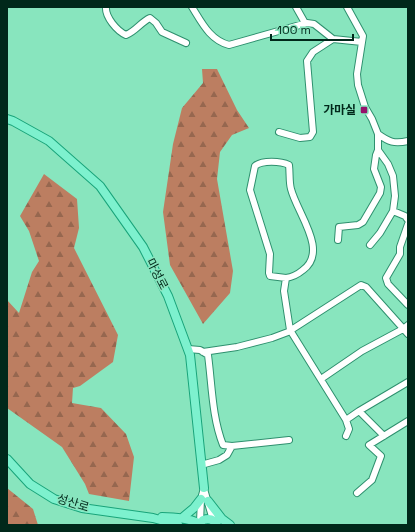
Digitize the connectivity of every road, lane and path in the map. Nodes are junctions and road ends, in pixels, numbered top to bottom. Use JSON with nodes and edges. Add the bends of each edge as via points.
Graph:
{"nodes":[{"id":1,"x":106,"y":7,"type":"edge"},
{"id":2,"x":192,"y":7,"type":"edge"},
{"id":3,"x":296,"y":7,"type":"edge"},
{"id":4,"x":347,"y":7,"type":"edge"},
{"id":5,"x":305,"y":24,"type":"junction"},
{"id":6,"x":333,"y":39,"type":"junction"},
{"id":7,"x":362,"y":42,"type":"junction"},
{"id":8,"x":186,"y":43,"type":"dead end"},
{"id":9,"x":7,"y":119,"type":"edge"},
{"id":10,"x":279,"y":132,"type":"dead end"},
{"id":11,"x":378,"y":134,"type":"junction"},
{"id":12,"x":408,"y":141,"type":"edge"},
{"id":13,"x":378,"y":150,"type":"junction"},
{"id":14,"x":393,"y":211,"type":"junction"},
{"id":15,"x":408,"y":220,"type":"edge"},
{"id":16,"x":408,"y":224,"type":"edge"},
{"id":17,"x":338,"y":240,"type":"dead end"},
{"id":18,"x":370,"y":245,"type":"dead end"},
{"id":19,"x":286,"y":278,"type":"junction"},
{"id":20,"x":408,"y":305,"type":"edge"},
{"id":21,"x":406,"y":327,"type":"edge"},
{"id":22,"x":290,"y":330,"type":"junction"},
{"id":23,"x":408,"y":334,"type":"edge"},
{"id":24,"x":188,"y":349,"type":"junction"},
{"id":25,"x":203,"y":352,"type":"junction"},
{"id":26,"x":321,"y":379,"type":"junction"},
{"id":27,"x":408,"y":382,"type":"edge"},
{"id":28,"x":359,"y":411,"type":"junction"},
{"id":29,"x":346,"y":420,"type":"junction"},
{"id":30,"x":408,"y":421,"type":"edge"},
{"id":31,"x":346,"y":436,"type":"dead end"},
{"id":32,"x":384,"y":436,"type":"junction"},
{"id":33,"x":289,"y":440,"type":"dead end"},
{"id":34,"x":232,"y":446,"type":"junction"},
{"id":35,"x":7,"y":460,"type":"edge"},
{"id":36,"x":202,"y":465,"type":"junction"},
{"id":37,"x":204,"y":488,"type":"joint"},
{"id":38,"x":357,"y":493,"type":"dead end"},
{"id":39,"x":204,"y":500,"type":"junction"},
{"id":40,"x":153,"y":518,"type":"junction"},
{"id":41,"x":180,"y":522,"type":"edge"},
{"id":42,"x":170,"y":523,"type":"edge"},
{"id":43,"x":199,"y":523,"type":"edge"},
{"id":44,"x":216,"y":523,"type":"edge"},
{"id":45,"x":227,"y":525,"type":"edge"},
{"id":46,"x":230,"y":525,"type":"edge"}],
"edges":[{"from":1,"to":8,"type":"street","via":[[107,15],[126,35],[150,18],[162,32]]},
{"from":2,"to":5,"type":"street","via":[[210,35],[229,45]]},
{"from":3,"to":5,"type":"street"},
{"from":4,"to":7,"type":"street","via":[[363,36]]},
{"from":5,"to":6,"type":"street","via":[[314,24]]},
{"from":6,"to":7,"type":"street"},
{"from":6,"to":10,"type":"street","via":[[313,52],[307,61],[313,132],[310,136],[300,138]]},
{"from":7,"to":11,"type":"street","via":[[357,74],[358,85]]},
{"from":9,"to":24,"type":"main road","name":"마성로","via":[[49,141],[100,186],[143,247],[168,296]]},
{"from":11,"to":12,"type":"street","via":[[395,143]]},
{"from":11,"to":13,"type":"street"},
{"from":13,"to":14,"type":"street","via":[[393,176]]},
{"from":13,"to":17,"type":"street","via":[[374,169],[381,187],[380,193],[363,222],[338,227]]},
{"from":14,"to":15,"type":"street"},
{"from":14,"to":18,"type":"street"},
{"from":16,"to":20,"type":"street","via":[[400,246],[400,254],[386,278],[388,284]]},
{"from":19,"to":19,"type":"street","via":[[294,276],[308,266],[313,257],[313,243],[290,189],[289,165],[260,162],[255,166],[250,190],[270,254],[270,276]]},
{"from":19,"to":22,"type":"street","via":[[284,291]]},
{"from":21,"to":22,"type":"street","via":[[362,285]]},
{"from":21,"to":23,"type":"street"},
{"from":21,"to":26,"type":"street","via":[[362,351]]},
{"from":22,"to":25,"type":"street","via":[[272,338],[237,347]]},
{"from":22,"to":26,"type":"street"},
{"from":24,"to":25,"type":"street"},
{"from":24,"to":36,"type":"main road","name":"마성로"},
{"from":25,"to":34,"type":"street","via":[[208,355],[215,418],[220,437],[223,445]]},
{"from":26,"to":29,"type":"street"},
{"from":27,"to":28,"type":"street"},
{"from":28,"to":29,"type":"street"},
{"from":28,"to":32,"type":"street"},
{"from":29,"to":31,"type":"street","via":[[349,429]]},
{"from":30,"to":32,"type":"street"},
{"from":32,"to":38,"type":"street","via":[[369,445],[381,456],[372,480]]},
{"from":33,"to":34,"type":"street"},
{"from":34,"to":36,"type":"street","via":[[227,455]]},
{"from":35,"to":40,"type":"main road","name":"성산로","via":[[30,484],[54,498],[82,508]]},
{"from":36,"to":37,"type":"main road","name":"마성로"},
{"from":37,"to":39,"type":"street"},
{"from":39,"to":41,"type":"main road"},
{"from":39,"to":43,"type":"street"},
{"from":39,"to":44,"type":"street"},
{"from":39,"to":46,"type":"main road"},
{"from":40,"to":41,"type":"main road","via":[[172,517]]},
{"from":40,"to":42,"type":"main road"},
{"from":41,"to":42,"type":"main road"},
{"from":41,"to":43,"type":"main road","via":[[190,519]]},
{"from":43,"to":44,"type":"main road","via":[[206,519]]},
{"from":44,"to":45,"type":"main road"}]}
